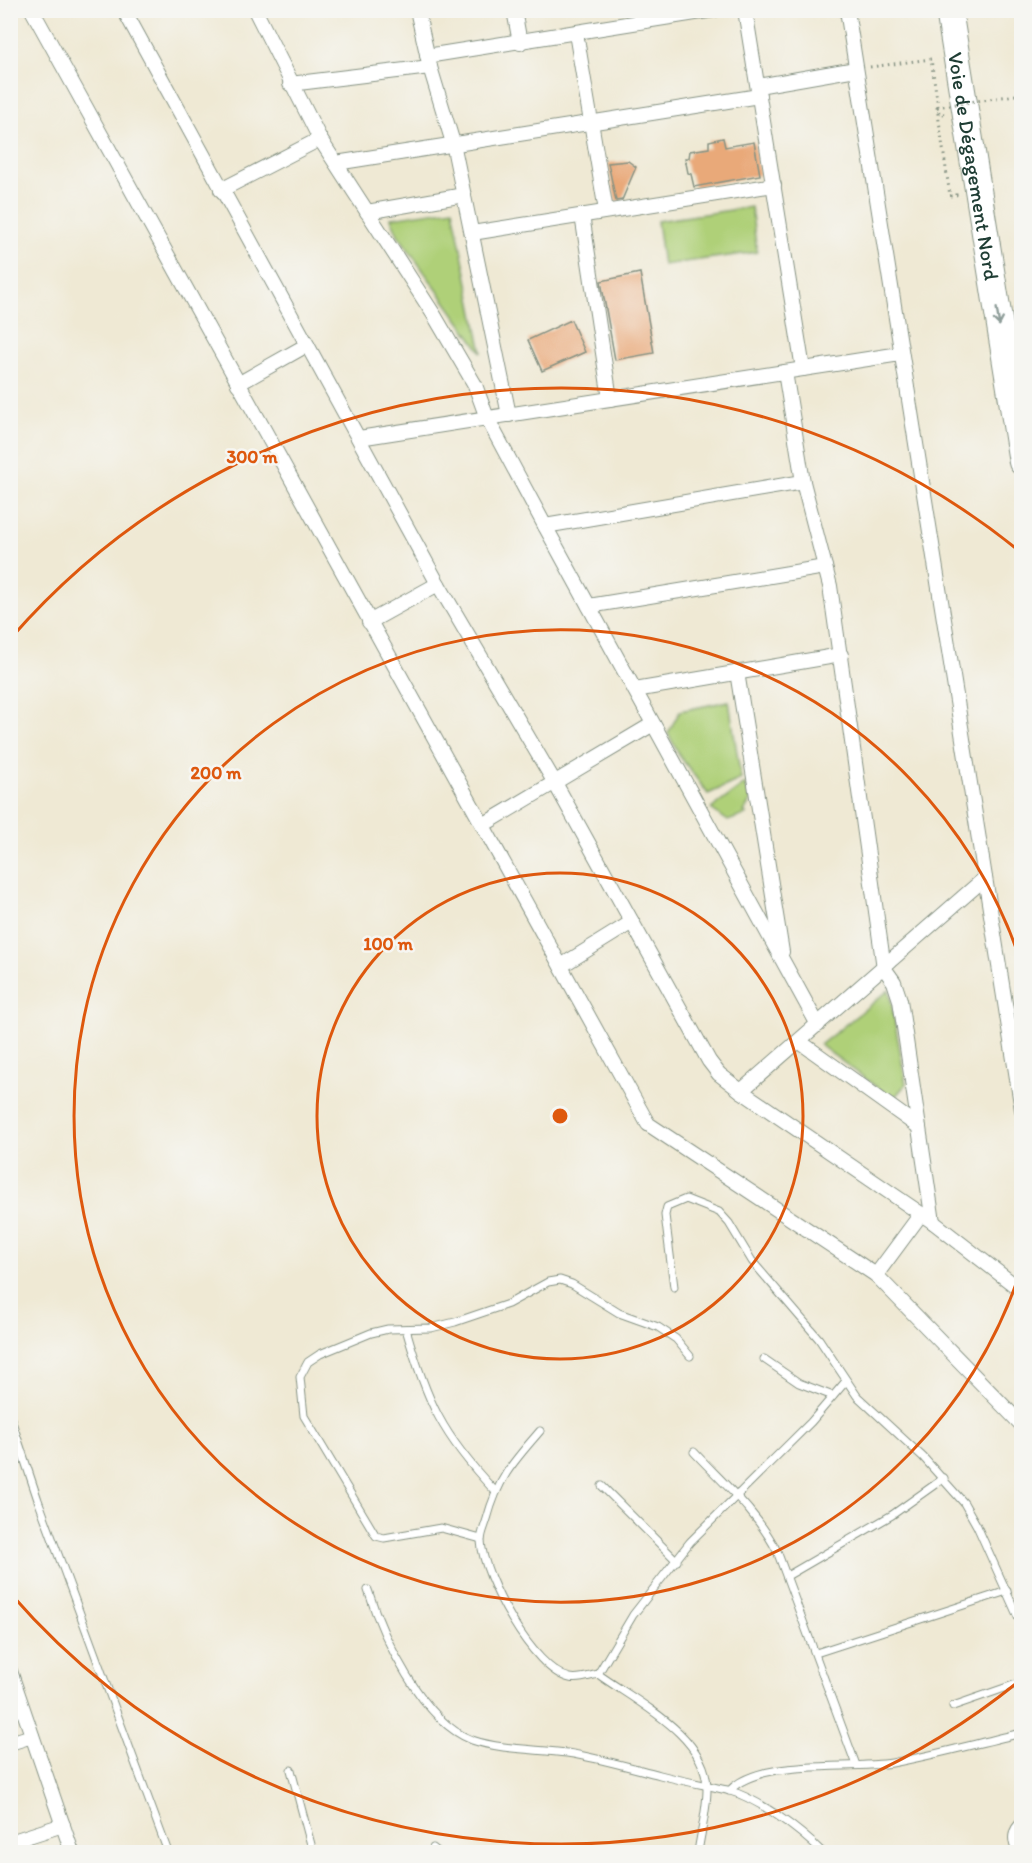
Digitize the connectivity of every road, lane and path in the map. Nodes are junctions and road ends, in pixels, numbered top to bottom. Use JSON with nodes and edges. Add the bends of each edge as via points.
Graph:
{"nodes":[{"id":1,"x":32,"y":10,"type":"edge"},
{"id":2,"x":124,"y":10,"type":"edge"},
{"id":3,"x":255,"y":10,"type":"edge"},
{"id":4,"x":417,"y":10,"type":"edge"},
{"id":5,"x":514,"y":10,"type":"edge"},
{"id":6,"x":714,"y":10,"type":"edge"},
{"id":7,"x":745,"y":10,"type":"edge"},
{"id":8,"x":847,"y":10,"type":"edge"},
{"id":9,"x":950,"y":10,"type":"edge"},
{"id":10,"x":576,"y":33,"type":"junction"},
{"id":11,"x":520,"y":43,"type":"junction"},
{"id":12,"x":428,"y":62,"type":"junction"},
{"id":13,"x":938,"y":67,"type":"dead end"},
{"id":14,"x":933,"y":68,"type":"junction"},
{"id":15,"x":856,"y":69,"type":"junction"},
{"id":16,"x":290,"y":84,"type":"junction"},
{"id":17,"x":758,"y":91,"type":"junction"},
{"id":18,"x":1022,"y":94,"type":"edge"},
{"id":19,"x":591,"y":121,"type":"junction"},
{"id":20,"x":320,"y":139,"type":"junction"},
{"id":21,"x":453,"y":143,"type":"junction"},
{"id":22,"x":949,"y":148,"type":"dead end"},
{"id":23,"x":336,"y":163,"type":"junction"},
{"id":24,"x":955,"y":183,"type":"dead end"},
{"id":25,"x":774,"y":185,"type":"junction"},
{"id":26,"x":221,"y":190,"type":"junction"},
{"id":27,"x":464,"y":195,"type":"junction"},
{"id":28,"x":606,"y":211,"type":"junction"},
{"id":29,"x":367,"y":212,"type":"junction"},
{"id":30,"x":582,"y":215,"type":"junction"},
{"id":31,"x":472,"y":233,"type":"junction"},
{"id":32,"x":308,"y":345,"type":"junction"},
{"id":33,"x":900,"y":354,"type":"junction"},
{"id":34,"x":803,"y":369,"type":"junction"},
{"id":35,"x":785,"y":372,"type":"junction"},
{"id":36,"x":238,"y":384,"type":"junction"},
{"id":37,"x":610,"y":399,"type":"junction"},
{"id":38,"x":509,"y":415,"type":"junction"},
{"id":39,"x":487,"y":418,"type":"junction"},
{"id":40,"x":359,"y":438,"type":"junction"},
{"id":41,"x":1022,"y":462,"type":"edge"},
{"id":42,"x":803,"y":482,"type":"junction"},
{"id":43,"x":545,"y":526,"type":"junction"},
{"id":44,"x":825,"y":567,"type":"junction"},
{"id":45,"x":438,"y":584,"type":"junction"},
{"id":46,"x":589,"y":606,"type":"junction"},
{"id":47,"x":369,"y":622,"type":"junction"},
{"id":48,"x":841,"y":655,"type":"junction"},
{"id":49,"x":737,"y":672,"type":"junction"},
{"id":50,"x":634,"y":690,"type":"junction"},
{"id":51,"x":653,"y":724,"type":"junction"},
{"id":52,"x":555,"y":783,"type":"junction"},
{"id":53,"x":483,"y":825,"type":"junction"},
{"id":54,"x":985,"y":878,"type":"junction"},
{"id":55,"x":632,"y":922,"type":"junction"},
{"id":56,"x":783,"y":961,"type":"junction"},
{"id":57,"x":561,"y":966,"type":"junction"},
{"id":58,"x":884,"y":968,"type":"junction"},
{"id":59,"x":818,"y":1025,"type":"junction"},
{"id":60,"x":800,"y":1042,"type":"junction"},
{"id":61,"x":741,"y":1091,"type":"junction"},
{"id":62,"x":1022,"y":1110,"type":"edge"},
{"id":63,"x":919,"y":1127,"type":"junction"},
{"id":64,"x":927,"y":1218,"type":"junction"},
{"id":65,"x":876,"y":1275,"type":"junction"},
{"id":66,"x":674,"y":1287,"type":"dead end"},
{"id":67,"x":1022,"y":1291,"type":"edge"},
{"id":68,"x":406,"y":1329,"type":"junction"},
{"id":69,"x":690,"y":1356,"type":"dead end"},
{"id":70,"x":764,"y":1359,"type":"dead end"},
{"id":71,"x":846,"y":1381,"type":"junction"},
{"id":72,"x":833,"y":1396,"type":"junction"},
{"id":73,"x":10,"y":1416,"type":"edge"},
{"id":74,"x":1022,"y":1425,"type":"edge"},
{"id":75,"x":540,"y":1431,"type":"dead end"},
{"id":76,"x":694,"y":1452,"type":"dead end"},
{"id":77,"x":944,"y":1478,"type":"junction"},
{"id":78,"x":602,"y":1486,"type":"dead end"},
{"id":79,"x":494,"y":1490,"type":"junction"},
{"id":80,"x":738,"y":1495,"type":"junction"},
{"id":81,"x":481,"y":1539,"type":"junction"},
{"id":82,"x":676,"y":1561,"type":"junction"},
{"id":83,"x":787,"y":1576,"type":"junction"},
{"id":84,"x":368,"y":1590,"type":"dead end"},
{"id":85,"x":1007,"y":1591,"type":"junction"},
{"id":86,"x":1022,"y":1626,"type":"edge"},
{"id":87,"x":816,"y":1653,"type":"junction"},
{"id":88,"x":10,"y":1671,"type":"edge"},
{"id":89,"x":597,"y":1674,"type":"junction"},
{"id":90,"x":1022,"y":1682,"type":"edge"},
{"id":91,"x":953,"y":1706,"type":"dead end"},
{"id":92,"x":1022,"y":1733,"type":"edge"},
{"id":93,"x":32,"y":1736,"type":"junction"},
{"id":94,"x":10,"y":1743,"type":"edge"},
{"id":95,"x":856,"y":1765,"type":"junction"},
{"id":96,"x":291,"y":1770,"type":"dead end"},
{"id":97,"x":708,"y":1788,"type":"junction"},
{"id":98,"x":729,"y":1791,"type":"junction"},
{"id":99,"x":1022,"y":1821,"type":"edge"},
{"id":100,"x":63,"y":1825,"type":"junction"},
{"id":101,"x":10,"y":1842,"type":"edge"},
{"id":102,"x":72,"y":1852,"type":"edge"},
{"id":103,"x":168,"y":1852,"type":"edge"},
{"id":104,"x":313,"y":1852,"type":"edge"},
{"id":105,"x":698,"y":1852,"type":"edge"},
{"id":106,"x":822,"y":1852,"type":"edge"},
{"id":107,"x":1017,"y":1852,"type":"edge"}],
"edges":[{"from":1,"to":36,"type":"street"},
{"from":2,"to":26,"type":"street"},
{"from":3,"to":16,"type":"street"},
{"from":4,"to":12,"type":"street"},
{"from":5,"to":11,"type":"street"},
{"from":6,"to":10,"type":"street"},
{"from":7,"to":17,"type":"street"},
{"from":8,"to":15,"type":"street"},
{"from":9,"to":41,"type":"highway","name":"Voie de Dégagement Nord","one_way":true},
{"from":10,"to":11,"type":"street"},
{"from":10,"to":19,"type":"street"},
{"from":11,"to":12,"type":"street"},
{"from":12,"to":16,"type":"street"},
{"from":12,"to":21,"type":"street"},
{"from":13,"to":14,"type":"path"},
{"from":14,"to":15,"type":"path","via":[[931,59]]},
{"from":14,"to":22,"type":"path"},
{"from":15,"to":17,"type":"street"},
{"from":15,"to":33,"type":"street"},
{"from":16,"to":20,"type":"street"},
{"from":17,"to":19,"type":"street"},
{"from":17,"to":25,"type":"street"},
{"from":18,"to":24,"type":"path","bridge":true,"via":[[937,107],[950,196],[956,195]]},
{"from":19,"to":21,"type":"street"},
{"from":19,"to":28,"type":"street"},
{"from":20,"to":23,"type":"street"},
{"from":20,"to":26,"type":"street"},
{"from":21,"to":23,"type":"street"},
{"from":21,"to":27,"type":"street"},
{"from":23,"to":29,"type":"street"},
{"from":25,"to":28,"type":"street"},
{"from":25,"to":34,"type":"street"},
{"from":26,"to":32,"type":"street"},
{"from":27,"to":29,"type":"street"},
{"from":27,"to":31,"type":"street"},
{"from":28,"to":30,"type":"street"},
{"from":29,"to":39,"type":"street","via":[[475,385]]},
{"from":30,"to":31,"type":"street"},
{"from":30,"to":37,"type":"street"},
{"from":31,"to":38,"type":"street"},
{"from":32,"to":36,"type":"street"},
{"from":32,"to":40,"type":"street"},
{"from":33,"to":34,"type":"street"},
{"from":33,"to":54,"type":"street"},
{"from":34,"to":35,"type":"street"},
{"from":35,"to":37,"type":"street"},
{"from":35,"to":42,"type":"street"},
{"from":36,"to":47,"type":"street"},
{"from":37,"to":38,"type":"street"},
{"from":38,"to":39,"type":"street"},
{"from":39,"to":40,"type":"street"},
{"from":39,"to":43,"type":"street"},
{"from":40,"to":45,"type":"street"},
{"from":42,"to":43,"type":"street"},
{"from":42,"to":44,"type":"street"},
{"from":43,"to":46,"type":"street"},
{"from":44,"to":46,"type":"street"},
{"from":44,"to":48,"type":"street"},
{"from":45,"to":47,"type":"street"},
{"from":45,"to":52,"type":"street"},
{"from":46,"to":50,"type":"street"},
{"from":47,"to":53,"type":"street"},
{"from":48,"to":49,"type":"street"},
{"from":48,"to":58,"type":"street"},
{"from":49,"to":50,"type":"street"},
{"from":49,"to":56,"type":"street"},
{"from":50,"to":51,"type":"street"},
{"from":51,"to":52,"type":"street"},
{"from":51,"to":56,"type":"street"},
{"from":52,"to":53,"type":"street"},
{"from":52,"to":55,"type":"street"},
{"from":53,"to":57,"type":"street"},
{"from":54,"to":58,"type":"street"},
{"from":54,"to":62,"type":"street"},
{"from":55,"to":57,"type":"street"},
{"from":55,"to":61,"type":"street","via":[[709,1061]]},
{"from":56,"to":59,"type":"street"},
{"from":57,"to":65,"type":"street","via":[[648,1124]]},
{"from":58,"to":59,"type":"street"},
{"from":58,"to":63,"type":"street","via":[[900,1000]]},
{"from":59,"to":60,"type":"street"},
{"from":60,"to":61,"type":"street"},
{"from":60,"to":63,"type":"street"},
{"from":61,"to":64,"type":"street"},
{"from":63,"to":64,"type":"street"},
{"from":64,"to":65,"type":"street"},
{"from":64,"to":67,"type":"street"},
{"from":65,"to":74,"type":"street"},
{"from":66,"to":71,"type":"lane","via":[[665,1215],[667,1207],[686,1199],[719,1212],[729,1223],[752,1261],[819,1339]]},
{"from":68,"to":69,"type":"lane","via":[[455,1322],[560,1280],[619,1313],[658,1327],[676,1339]]},
{"from":68,"to":79,"type":"lane","via":[[420,1379],[443,1428],[458,1451]]},
{"from":68,"to":81,"type":"lane","via":[[371,1333],[308,1362],[300,1377],[304,1416],[376,1536],[441,1528]]},
{"from":70,"to":72,"type":"lane","via":[[799,1383]]},
{"from":71,"to":72,"type":"lane"},
{"from":71,"to":77,"type":"lane"},
{"from":72,"to":80,"type":"lane"},
{"from":73,"to":103,"type":"lane"},
{"from":75,"to":79,"type":"lane"},
{"from":76,"to":80,"type":"lane"},
{"from":77,"to":83,"type":"lane","via":[[891,1515]]},
{"from":77,"to":85,"type":"lane","via":[[977,1526]]},
{"from":78,"to":82,"type":"lane"},
{"from":79,"to":81,"type":"lane"},
{"from":80,"to":82,"type":"lane"},
{"from":80,"to":83,"type":"lane","via":[[767,1532]]},
{"from":81,"to":89,"type":"lane","via":[[490,1574],[518,1628],[538,1656],[556,1672],[571,1678]]},
{"from":82,"to":89,"type":"lane","via":[[633,1615]]},
{"from":83,"to":87,"type":"lane"},
{"from":84,"to":97,"type":"lane","via":[[404,1671],[450,1726],[471,1740],[592,1757]]},
{"from":85,"to":86,"type":"lane"},
{"from":85,"to":87,"type":"lane"},
{"from":87,"to":95,"type":"lane"},
{"from":88,"to":93,"type":"street"},
{"from":89,"to":97,"type":"lane","via":[[683,1734],[696,1752]]},
{"from":90,"to":91,"type":"lane"},
{"from":92,"to":95,"type":"lane","via":[[911,1759]]},
{"from":93,"to":94,"type":"street"},
{"from":93,"to":100,"type":"street"},
{"from":95,"to":98,"type":"lane","via":[[765,1772],[743,1779]]},
{"from":96,"to":104,"type":"lane"},
{"from":97,"to":98,"type":"lane"},
{"from":97,"to":105,"type":"lane"},
{"from":98,"to":106,"type":"lane","via":[[762,1807]]},
{"from":99,"to":107,"type":"lane","via":[[1012,1836]]},
{"from":100,"to":101,"type":"street"},
{"from":100,"to":102,"type":"street"}]}
